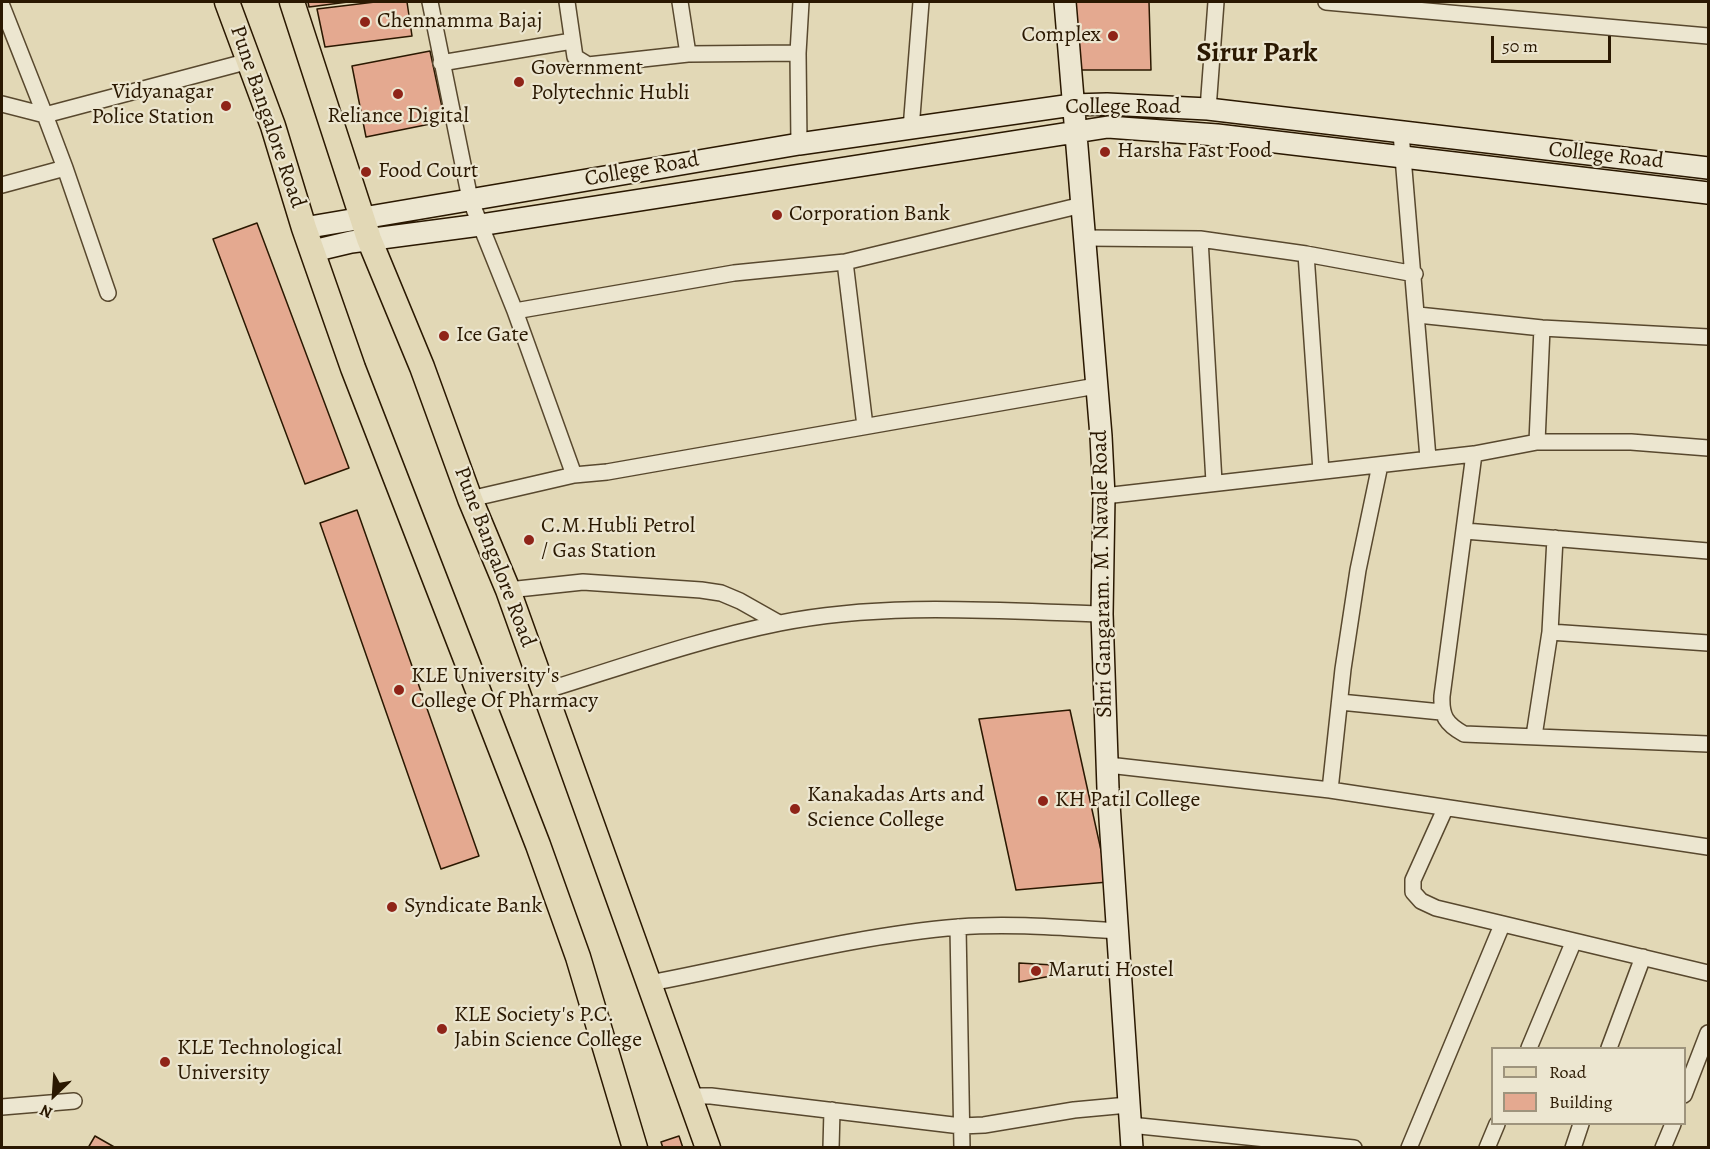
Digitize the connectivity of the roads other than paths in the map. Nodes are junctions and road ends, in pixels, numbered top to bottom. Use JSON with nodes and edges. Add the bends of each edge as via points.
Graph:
{"nodes":[{"id":1,"x":227,"y":2,"type":"edge"},
{"id":2,"x":292,"y":2,"type":"edge"},
{"id":3,"x":430,"y":2,"type":"edge"},
{"id":4,"x":567,"y":2,"type":"edge"},
{"id":5,"x":680,"y":2,"type":"edge"},
{"id":6,"x":801,"y":2,"type":"edge"},
{"id":7,"x":921,"y":2,"type":"edge"},
{"id":8,"x":1065,"y":2,"type":"edge"},
{"id":9,"x":1216,"y":2,"type":"edge"},
{"id":10,"x":1326,"y":2,"type":"edge"},
{"id":11,"x":2,"y":6,"type":"edge"},
{"id":12,"x":1438,"y":8,"type":"edge"},
{"id":13,"x":1708,"y":36,"type":"edge"},
{"id":14,"x":572,"y":41,"type":"junction"},
{"id":15,"x":798,"y":53,"type":"junction"},
{"id":16,"x":688,"y":54,"type":"junction"},
{"id":17,"x":249,"y":61,"type":"junction"},
{"id":18,"x":441,"y":63,"type":"junction"},
{"id":19,"x":2,"y":104,"type":"edge"},
{"id":20,"x":1072,"y":105,"type":"junction"},
{"id":21,"x":1208,"y":109,"type":"junction"},
{"id":22,"x":45,"y":116,"type":"junction"},
{"id":23,"x":911,"y":129,"type":"junction"},
{"id":24,"x":1076,"y":132,"type":"junction"},
{"id":25,"x":1401,"y":133,"type":"junction"},
{"id":26,"x":799,"y":144,"type":"junction"},
{"id":27,"x":1403,"y":157,"type":"junction"},
{"id":28,"x":65,"y":168,"type":"junction"},
{"id":29,"x":1708,"y":168,"type":"edge"},
{"id":30,"x":2,"y":185,"type":"edge"},
{"id":31,"x":1708,"y":194,"type":"edge"},
{"id":32,"x":470,"y":199,"type":"junction"},
{"id":33,"x":1082,"y":205,"type":"junction"},
{"id":34,"x":480,"y":225,"type":"junction"},
{"id":35,"x":304,"y":228,"type":"junction"},
{"id":36,"x":366,"y":228,"type":"junction"},
{"id":37,"x":1085,"y":238,"type":"junction"},
{"id":38,"x":1200,"y":239,"type":"junction"},
{"id":39,"x":313,"y":251,"type":"junction"},
{"id":40,"x":1306,"y":254,"type":"junction"},
{"id":41,"x":845,"y":262,"type":"junction"},
{"id":42,"x":1415,"y":274,"type":"junction"},
{"id":43,"x":108,"y":293,"type":"dead end"},
{"id":44,"x":515,"y":311,"type":"junction"},
{"id":45,"x":1418,"y":315,"type":"junction"},
{"id":46,"x":1542,"y":328,"type":"junction"},
{"id":47,"x":1708,"y":337,"type":"edge"},
{"id":48,"x":1096,"y":386,"type":"junction"},
{"id":49,"x":865,"y":426,"type":"junction"},
{"id":50,"x":1537,"y":442,"type":"junction"},
{"id":51,"x":1708,"y":448,"type":"edge"},
{"id":52,"x":1474,"y":454,"type":"junction"},
{"id":53,"x":1428,"y":458,"type":"junction"},
{"id":54,"x":1380,"y":465,"type":"junction"},
{"id":55,"x":1321,"y":471,"type":"junction"},
{"id":56,"x":574,"y":475,"type":"junction"},
{"id":57,"x":1214,"y":482,"type":"junction"},
{"id":58,"x":1104,"y":496,"type":"junction"},
{"id":59,"x":470,"y":499,"type":"junction"},
{"id":60,"x":1465,"y":531,"type":"junction"},
{"id":61,"x":1555,"y":538,"type":"junction"},
{"id":62,"x":1708,"y":551,"type":"edge"},
{"id":63,"x":508,"y":590,"type":"junction"},
{"id":64,"x":1102,"y":614,"type":"junction"},
{"id":65,"x":779,"y":623,"type":"junction"},
{"id":66,"x":1550,"y":632,"type":"junction"},
{"id":67,"x":1708,"y":643,"type":"edge"},
{"id":68,"x":544,"y":691,"type":"junction"},
{"id":69,"x":1340,"y":702,"type":"junction"},
{"id":70,"x":1441,"y":712,"type":"junction"},
{"id":71,"x":1534,"y":736,"type":"junction"},
{"id":72,"x":1708,"y":744,"type":"edge"},
{"id":73,"x":1108,"y":765,"type":"junction"},
{"id":74,"x":1330,"y":790,"type":"junction"},
{"id":75,"x":1445,"y":808,"type":"junction"},
{"id":76,"x":1708,"y":847,"type":"edge"},
{"id":77,"x":1502,"y":925,"type":"junction"},
{"id":78,"x":958,"y":927,"type":"junction"},
{"id":79,"x":1119,"y":930,"type":"junction"},
{"id":80,"x":1573,"y":943,"type":"junction"},
{"id":81,"x":1642,"y":957,"type":"junction"},
{"id":82,"x":1708,"y":973,"type":"edge"},
{"id":83,"x":650,"y":983,"type":"junction"},
{"id":84,"x":1708,"y":1033,"type":"edge"},
{"id":85,"x":1529,"y":1047,"type":"edge"},
{"id":86,"x":1609,"y":1047,"type":"edge"},
{"id":87,"x":1686,"y":1090,"type":"edge"},
{"id":88,"x":689,"y":1096,"type":"junction"},
{"id":89,"x":74,"y":1101,"type":"dead end"},
{"id":90,"x":2,"y":1107,"type":"edge"},
{"id":91,"x":832,"y":1110,"type":"junction"},
{"id":92,"x":1129,"y":1115,"type":"junction"},
{"id":93,"x":1497,"y":1125,"type":"edge"},
{"id":94,"x":1581,"y":1125,"type":"edge"},
{"id":95,"x":1673,"y":1125,"type":"edge"},
{"id":96,"x":961,"y":1126,"type":"junction"},
{"id":97,"x":635,"y":1148,"type":"edge"},
{"id":98,"x":708,"y":1148,"type":"edge"},
{"id":99,"x":831,"y":1148,"type":"edge"},
{"id":100,"x":962,"y":1148,"type":"edge"},
{"id":101,"x":1132,"y":1148,"type":"edge"},
{"id":102,"x":1354,"y":1148,"type":"edge"},
{"id":103,"x":1409,"y":1148,"type":"edge"},
{"id":104,"x":1487,"y":1148,"type":"edge"},
{"id":105,"x":1573,"y":1148,"type":"edge"},
{"id":106,"x":1663,"y":1148,"type":"edge"}],
"edges":[{"from":1,"to":17,"type":"main road","name":"Pune Bangalore Road"},
{"from":2,"to":36,"type":"main road","name":"Pune Bangalore Road"},
{"from":3,"to":18,"type":"street"},
{"from":4,"to":14,"type":"street"},
{"from":5,"to":16,"type":"street"},
{"from":6,"to":15,"type":"street"},
{"from":7,"to":23,"type":"street"},
{"from":8,"to":20,"type":"main road","name":"Shri Gangaram. M. Navale Road"},
{"from":9,"to":21,"type":"street"},
{"from":10,"to":12,"type":"street"},
{"from":11,"to":22,"type":"street"},
{"from":12,"to":13,"type":"street"},
{"from":14,"to":16,"type":"street","via":[[575,57],[588,65]]},
{"from":14,"to":18,"type":"street"},
{"from":15,"to":16,"type":"street"},
{"from":15,"to":26,"type":"street"},
{"from":17,"to":22,"type":"street"},
{"from":17,"to":35,"type":"main road","name":"Pune Bangalore Road"},
{"from":18,"to":32,"type":"street"},
{"from":19,"to":22,"type":"street"},
{"from":20,"to":21,"type":"main road","name":"College Road"},
{"from":20,"to":23,"type":"main road","name":"College Road"},
{"from":20,"to":24,"type":"main road","name":"Shri Gangaram. M. Navale Road"},
{"from":21,"to":25,"type":"main road","name":"College Road"},
{"from":22,"to":28,"type":"street"},
{"from":23,"to":26,"type":"main road","name":"College Road"},
{"from":24,"to":27,"type":"main road","name":"College Road","via":[[1108,127],[1217,135]]},
{"from":24,"to":33,"type":"main road","name":"Shri Gangaram. M. Navale Road"},
{"from":24,"to":34,"type":"main road","name":"College Road"},
{"from":25,"to":27,"type":"street"},
{"from":25,"to":29,"type":"main road","name":"College Road"},
{"from":26,"to":32,"type":"main road","name":"College Road"},
{"from":27,"to":31,"type":"main road","name":"College Road"},
{"from":27,"to":42,"type":"street"},
{"from":28,"to":30,"type":"street"},
{"from":28,"to":43,"type":"street"},
{"from":32,"to":34,"type":"street"},
{"from":32,"to":36,"type":"main road","name":"College Road"},
{"from":33,"to":37,"type":"main road","name":"Shri Gangaram. M. Navale Road"},
{"from":33,"to":41,"type":"street"},
{"from":34,"to":36,"type":"main road","name":"College Road"},
{"from":34,"to":44,"type":"street"},
{"from":35,"to":36,"type":"main road"},
{"from":35,"to":39,"type":"main road","name":"Pune Bangalore Road"},
{"from":36,"to":39,"type":"main road"},
{"from":36,"to":59,"type":"main road","name":"Pune Bangalore Road"},
{"from":37,"to":38,"type":"street"},
{"from":37,"to":48,"type":"main road","name":"Shri Gangaram. M. Navale Road"},
{"from":38,"to":40,"type":"street"},
{"from":38,"to":57,"type":"street"},
{"from":39,"to":97,"type":"main road","name":"Pune Bangalore Road","via":[[353,368],[542,856],[578,957]]},
{"from":40,"to":42,"type":"street"},
{"from":40,"to":55,"type":"street"},
{"from":41,"to":44,"type":"street","via":[[734,273]]},
{"from":41,"to":49,"type":"street"},
{"from":42,"to":45,"type":"street"},
{"from":44,"to":56,"type":"street"},
{"from":45,"to":46,"type":"street"},
{"from":45,"to":53,"type":"street"},
{"from":46,"to":47,"type":"street"},
{"from":46,"to":50,"type":"street"},
{"from":48,"to":49,"type":"street"},
{"from":48,"to":58,"type":"main road","name":"Shri Gangaram. M. Navale Road"},
{"from":49,"to":56,"type":"street"},
{"from":50,"to":51,"type":"street","via":[[1632,442]]},
{"from":50,"to":52,"type":"street"},
{"from":52,"to":53,"type":"street"},
{"from":52,"to":60,"type":"street"},
{"from":53,"to":54,"type":"street"},
{"from":54,"to":55,"type":"street"},
{"from":54,"to":69,"type":"street","via":[[1358,570]]},
{"from":55,"to":57,"type":"street"},
{"from":56,"to":59,"type":"street"},
{"from":57,"to":58,"type":"street"},
{"from":58,"to":64,"type":"main road","name":"Shri Gangaram. M. Navale Road"},
{"from":59,"to":63,"type":"main road","name":"Pune Bangalore Road"},
{"from":60,"to":61,"type":"street"},
{"from":60,"to":70,"type":"street"},
{"from":61,"to":62,"type":"street"},
{"from":61,"to":66,"type":"street"},
{"from":63,"to":65,"type":"street","via":[[594,582],[701,590],[721,593]]},
{"from":63,"to":68,"type":"main road","name":"Pune Bangalore Road"},
{"from":64,"to":65,"type":"street","via":[[927,609]]},
{"from":64,"to":73,"type":"main road","name":"Shri Gangaram. M. Navale Road"},
{"from":65,"to":68,"type":"street"},
{"from":66,"to":67,"type":"street"},
{"from":66,"to":71,"type":"street"},
{"from":68,"to":83,"type":"main road","name":"Pune Bangalore Road"},
{"from":69,"to":70,"type":"street"},
{"from":69,"to":74,"type":"street"},
{"from":70,"to":71,"type":"street","via":[[1448,725],[1464,734]]},
{"from":71,"to":72,"type":"street"},
{"from":73,"to":74,"type":"street"},
{"from":73,"to":79,"type":"main road","name":"Shri Gangaram. M. Navale Road"},
{"from":74,"to":75,"type":"street"},
{"from":75,"to":76,"type":"street"},
{"from":75,"to":77,"type":"street","via":[[1413,879],[1413,892],[1436,908]]},
{"from":77,"to":80,"type":"street"},
{"from":77,"to":103,"type":"street"},
{"from":78,"to":79,"type":"street"},
{"from":78,"to":83,"type":"street"},
{"from":78,"to":96,"type":"street"},
{"from":79,"to":92,"type":"main road","name":"Shri Gangaram. M. Navale Road"},
{"from":80,"to":81,"type":"street"},
{"from":80,"to":85,"type":"street"},
{"from":81,"to":82,"type":"street"},
{"from":81,"to":86,"type":"street"},
{"from":83,"to":88,"type":"main road","name":"Pune Bangalore Road"},
{"from":84,"to":87,"type":"street"},
{"from":88,"to":91,"type":"street"},
{"from":88,"to":98,"type":"main road","name":"Pune Bangalore Road"},
{"from":89,"to":90,"type":"street"},
{"from":91,"to":96,"type":"street"},
{"from":91,"to":99,"type":"street"},
{"from":92,"to":96,"type":"street","via":[[1074,1110]]},
{"from":92,"to":101,"type":"main road","name":"Shri Gangaram. M. Navale Road"},
{"from":92,"to":102,"type":"street"},
{"from":93,"to":104,"type":"street"},
{"from":94,"to":105,"type":"street"},
{"from":95,"to":106,"type":"street"},
{"from":96,"to":100,"type":"street"}]}
